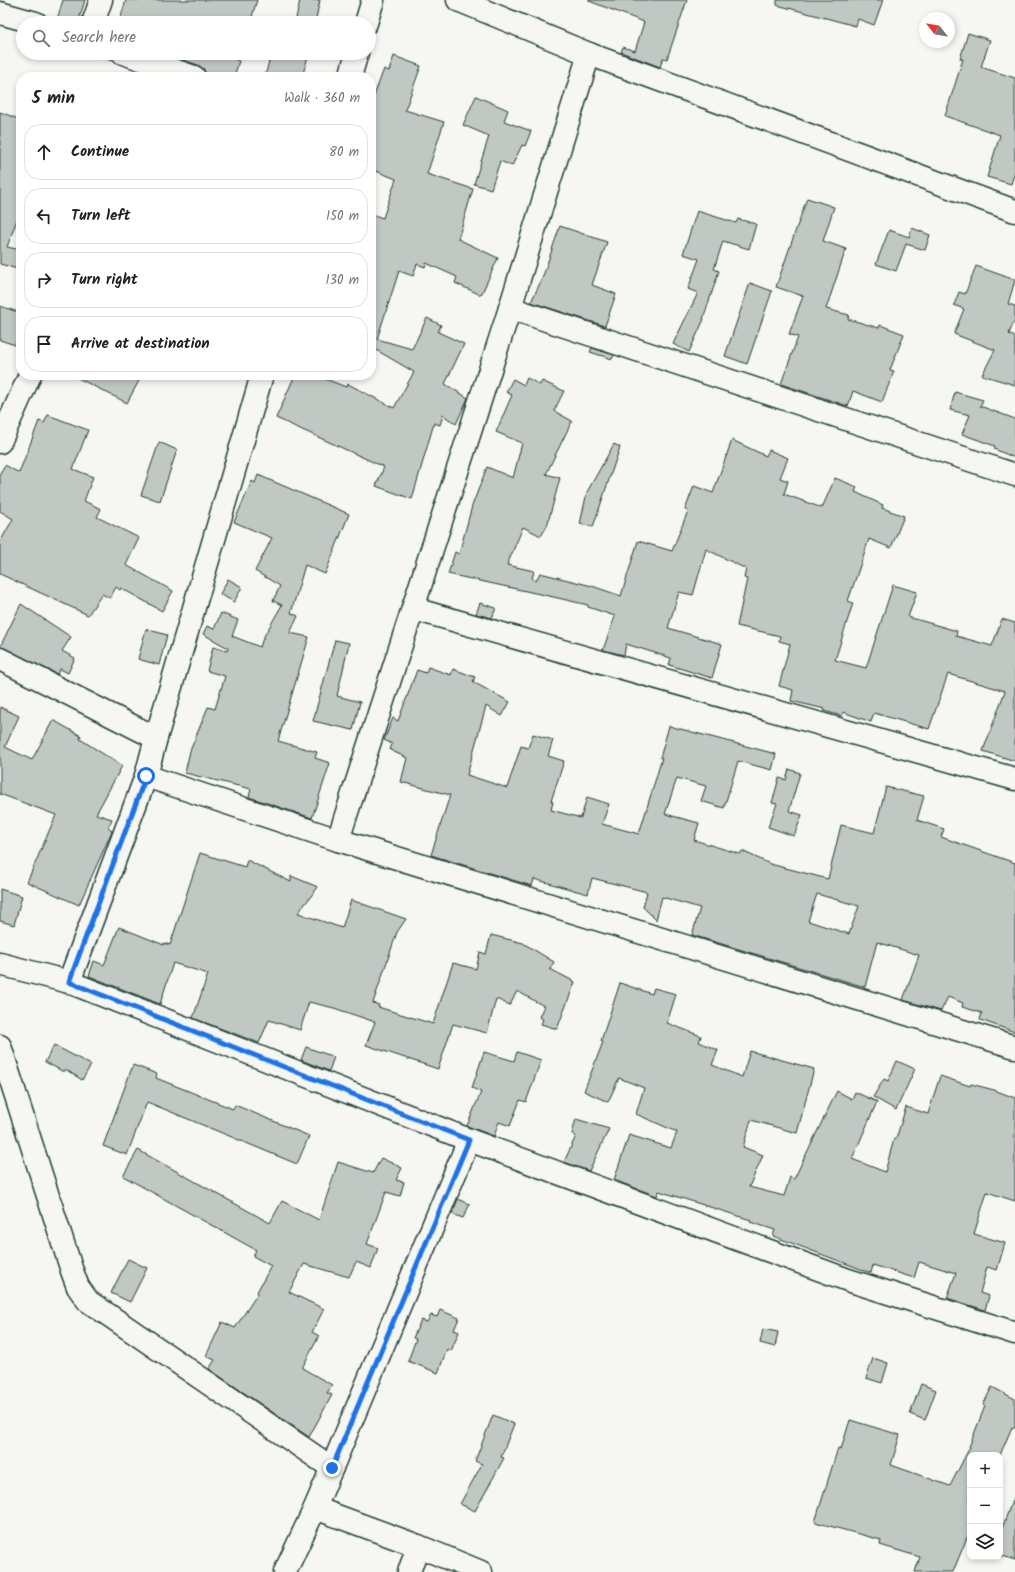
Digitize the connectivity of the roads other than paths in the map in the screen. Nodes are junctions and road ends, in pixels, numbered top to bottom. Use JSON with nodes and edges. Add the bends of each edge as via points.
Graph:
{"nodes":[{"id":1,"x":101,"y":0,"type":"edge"},
{"id":2,"x":373,"y":0,"type":"edge"},
{"id":3,"x":458,"y":0,"type":"edge"},
{"id":4,"x":0,"y":13,"type":"edge"},
{"id":5,"x":95,"y":16,"type":"edge"},
{"id":6,"x":368,"y":16,"type":"edge"},
{"id":7,"x":16,"y":17,"type":"edge"},
{"id":8,"x":589,"y":54,"type":"junction"},
{"id":9,"x":355,"y":60,"type":"edge"},
{"id":10,"x":130,"y":63,"type":"edge"},
{"id":11,"x":171,"y":72,"type":"edge"},
{"id":12,"x":351,"y":72,"type":"edge"},
{"id":13,"x":1015,"y":211,"type":"edge"},
{"id":14,"x":510,"y":308,"type":"junction"},
{"id":15,"x":28,"y":380,"type":"edge"},
{"id":16,"x":261,"y":380,"type":"edge"},
{"id":17,"x":0,"y":442,"type":"edge"},
{"id":18,"x":1015,"y":475,"type":"edge"},
{"id":19,"x":414,"y":609,"type":"junction"},
{"id":20,"x":0,"y":659,"type":"edge"},
{"id":21,"x":156,"y":738,"type":"junction"},
{"id":22,"x":146,"y":776,"type":"junction"},
{"id":23,"x":1015,"y":778,"type":"edge"},
{"id":24,"x":338,"y":840,"type":"junction"},
{"id":25,"x":3,"y":970,"type":"edge"},
{"id":26,"x":69,"y":982,"type":"junction"},
{"id":27,"x":0,"y":1046,"type":"edge"},
{"id":28,"x":1015,"y":1047,"type":"edge"},
{"id":29,"x":469,"y":1140,"type":"junction"},
{"id":30,"x":1015,"y":1333,"type":"edge"},
{"id":31,"x":332,"y":1468,"type":"junction"},
{"id":32,"x":315,"y":1508,"type":"junction"},
{"id":33,"x":418,"y":1546,"type":"junction"},
{"id":34,"x":285,"y":1572,"type":"edge"},
{"id":35,"x":409,"y":1572,"type":"edge"},
{"id":36,"x":480,"y":1572,"type":"edge"}],
"edges":[{"from":1,"to":5,"type":"street"},
{"from":2,"to":6,"type":"street"},
{"from":3,"to":8,"type":"street"},
{"from":4,"to":7,"type":"street"},
{"from":8,"to":13,"type":"street"},
{"from":8,"to":14,"type":"street"},
{"from":9,"to":12,"type":"street"},
{"from":10,"to":11,"type":"street"},
{"from":14,"to":18,"type":"street"},
{"from":14,"to":19,"type":"street"},
{"from":15,"to":17,"type":"street"},
{"from":16,"to":21,"type":"street"},
{"from":19,"to":23,"type":"street"},
{"from":19,"to":24,"type":"street"},
{"from":20,"to":21,"type":"street"},
{"from":21,"to":22,"type":"street"},
{"from":22,"to":24,"type":"street"},
{"from":22,"to":26,"type":"street"},
{"from":24,"to":28,"type":"street"},
{"from":25,"to":26,"type":"street"},
{"from":26,"to":29,"type":"street"},
{"from":27,"to":31,"type":"street","via":[[72,1271],[88,1302]]},
{"from":29,"to":30,"type":"street","via":[[848,1280]]},
{"from":29,"to":31,"type":"street"},
{"from":31,"to":32,"type":"street"},
{"from":32,"to":33,"type":"street"},
{"from":32,"to":34,"type":"street"},
{"from":33,"to":35,"type":"street"},
{"from":33,"to":36,"type":"street"}]}
